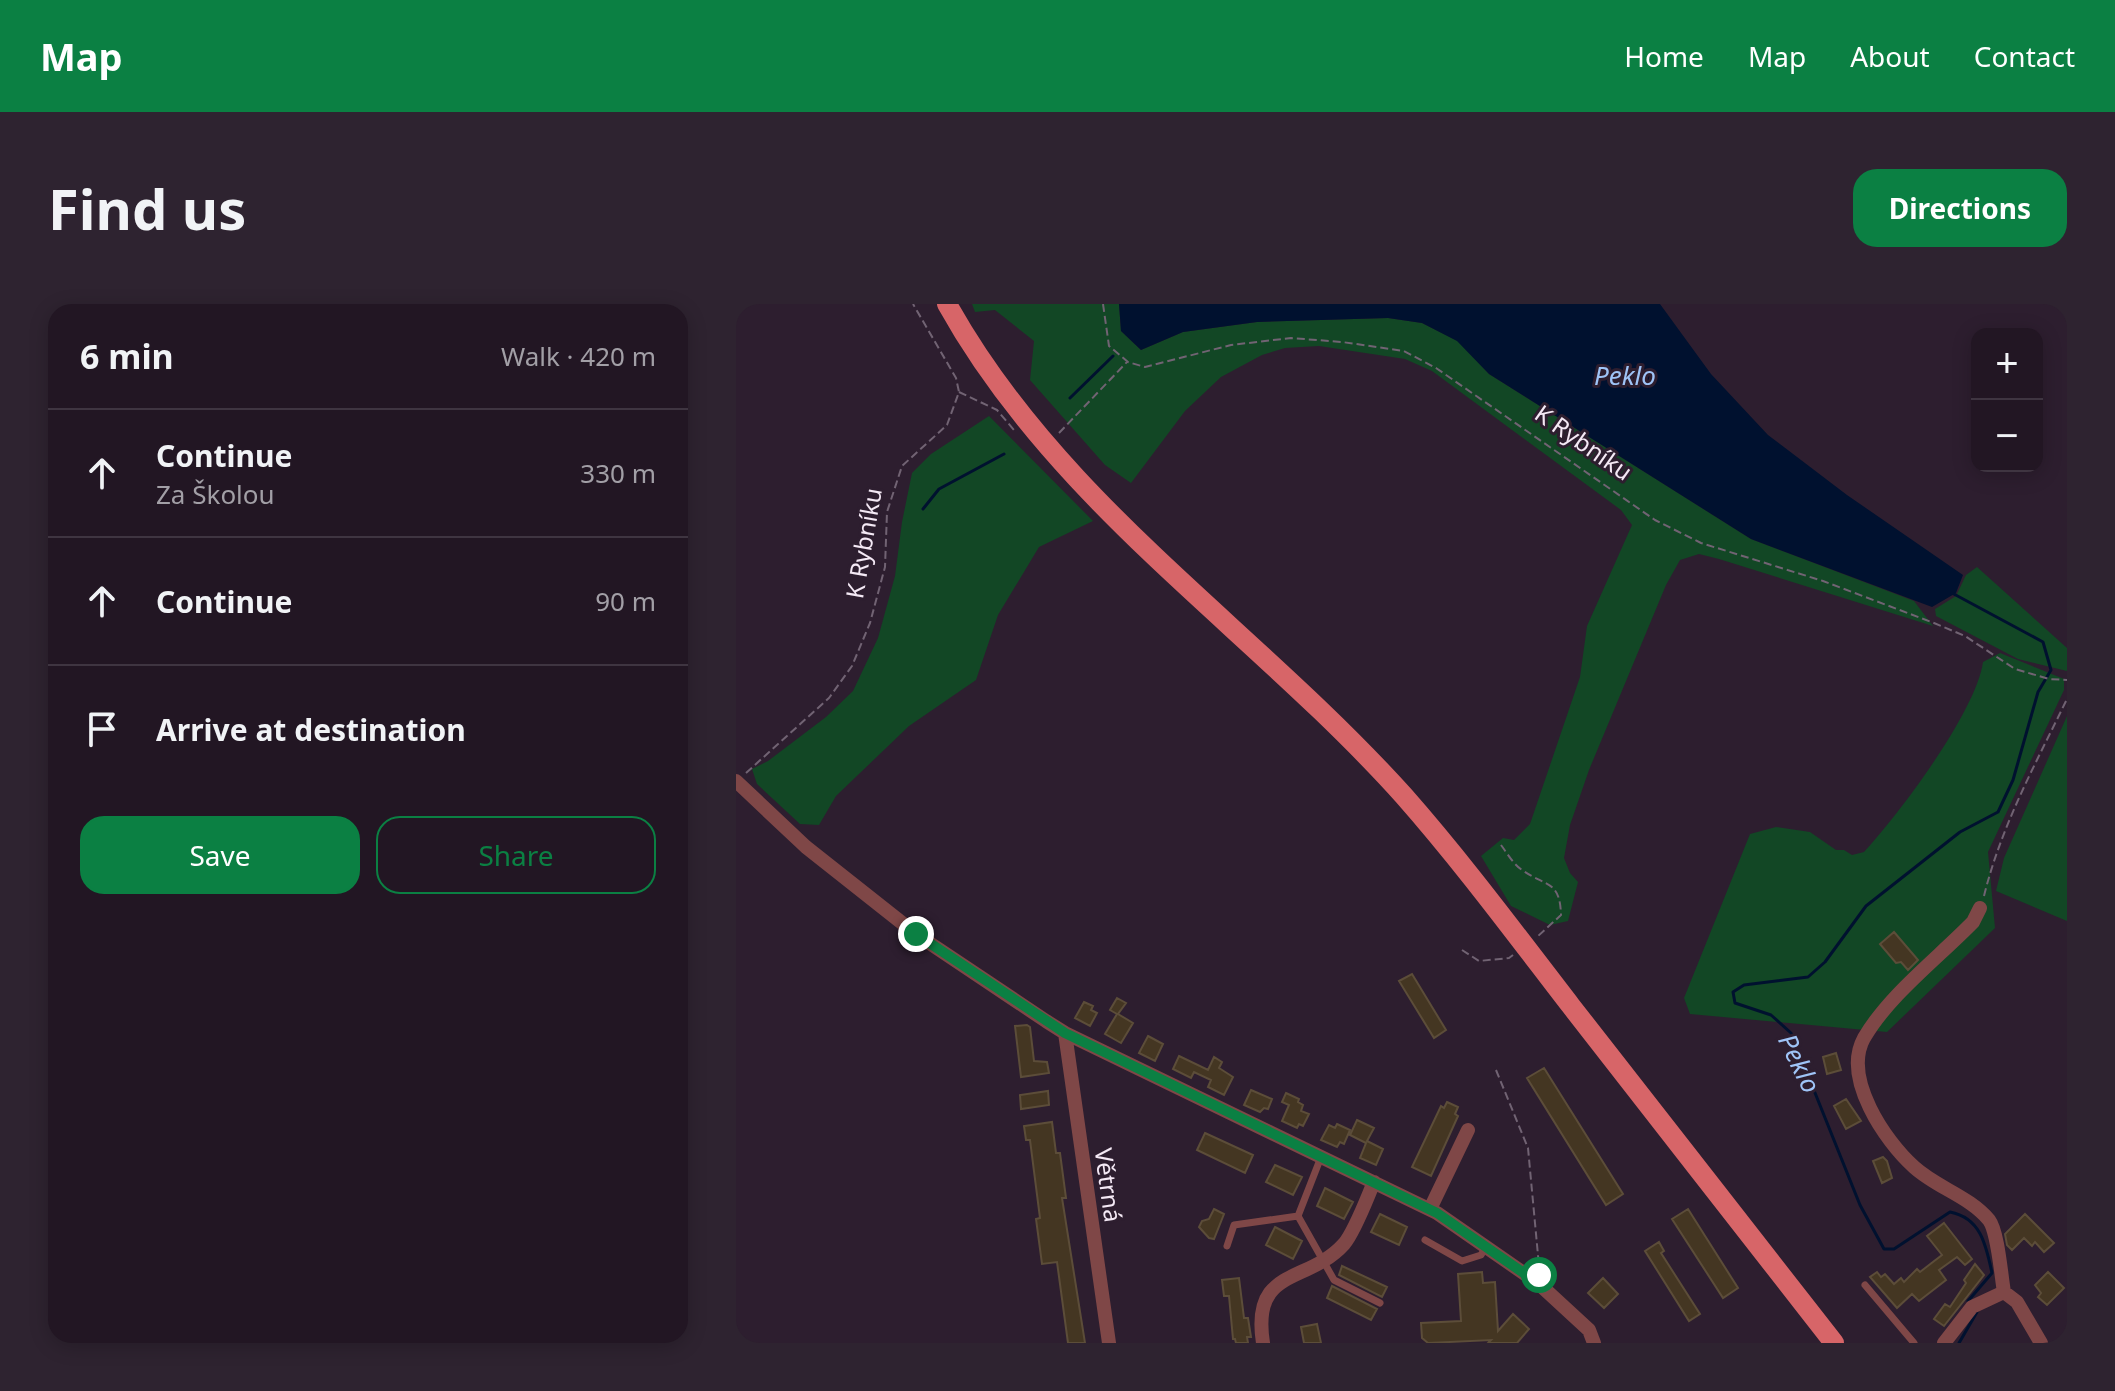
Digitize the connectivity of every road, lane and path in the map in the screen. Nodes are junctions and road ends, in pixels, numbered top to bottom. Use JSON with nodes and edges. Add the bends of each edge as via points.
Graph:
{"nodes":[{"id":1,"x":913,"y":304,"type":"edge"},
{"id":2,"x":947,"y":304,"type":"edge"},
{"id":3,"x":1103,"y":304,"type":"edge"},
{"id":4,"x":1128,"y":362,"type":"junction"},
{"id":5,"x":959,"y":392,"type":"junction"},
{"id":6,"x":1060,"y":433,"type":"dead end"},
{"id":7,"x":1020,"y":435,"type":"dead end"},
{"id":8,"x":2067,"y":680,"type":"edge"},
{"id":9,"x":2067,"y":699,"type":"edge"},
{"id":10,"x":736,"y":782,"type":"edge"},
{"id":11,"x":1501,"y":845,"type":"dead end"},
{"id":12,"x":1980,"y":908,"type":"joint"},
{"id":13,"x":1526,"y":945,"type":"junction"},
{"id":14,"x":1462,"y":950,"type":"dead end"},
{"id":15,"x":1065,"y":1033,"type":"junction"},
{"id":16,"x":1496,"y":1070,"type":"dead end"},
{"id":17,"x":1468,"y":1130,"type":"dead end"},
{"id":18,"x":1321,"y":1157,"type":"junction"},
{"id":19,"x":1374,"y":1182,"type":"junction"},
{"id":20,"x":1430,"y":1209,"type":"junction"},
{"id":21,"x":1298,"y":1216,"type":"junction"},
{"id":22,"x":1425,"y":1240,"type":"dead end"},
{"id":23,"x":1487,"y":1245,"type":"junction"},
{"id":24,"x":1227,"y":1246,"type":"dead end"},
{"id":25,"x":1322,"y":1260,"type":"junction"},
{"id":26,"x":1538,"y":1283,"type":"junction"},
{"id":27,"x":1865,"y":1285,"type":"dead end"},
{"id":28,"x":2004,"y":1292,"type":"junction"},
{"id":29,"x":1380,"y":1303,"type":"dead end"},
{"id":30,"x":1109,"y":1343,"type":"edge"},
{"id":31,"x":1263,"y":1343,"type":"edge"},
{"id":32,"x":1594,"y":1343,"type":"edge"},
{"id":33,"x":1834,"y":1343,"type":"edge"},
{"id":34,"x":1914,"y":1343,"type":"edge"},
{"id":35,"x":1944,"y":1343,"type":"edge"},
{"id":36,"x":2041,"y":1343,"type":"edge"}],
"edges":[{"from":1,"to":5,"type":"path"},
{"from":2,"to":13,"type":"main road","via":[[991,376],[1045,446],[1404,796]]},
{"from":3,"to":4,"type":"path","via":[[1109,346]]},
{"from":4,"to":6,"type":"path"},
{"from":4,"to":8,"type":"path","name":"K Rybníku","via":[[1145,367],[1231,345],[1291,338],[1404,351],[1655,520],[1701,543],[1934,623],[1965,636],[2015,669]]},
{"from":5,"to":7,"type":"path","via":[[997,410]]},
{"from":5,"to":10,"type":"path","name":"K Rybníku","via":[[947,425],[902,466],[887,512],[885,567],[852,666],[829,698]]},
{"from":9,"to":12,"type":"path","via":[[2005,829]]},
{"from":10,"to":15,"type":"street","via":[[806,847],[916,934]]},
{"from":11,"to":13,"type":"path","via":[[1521,870],[1555,887],[1560,899],[1561,915]]},
{"from":12,"to":28,"type":"street","via":[[1973,922],[1884,1010],[1863,1039],[1858,1064],[1860,1085],[1874,1118],[1914,1168],[1973,1204],[1992,1223]]},
{"from":13,"to":14,"type":"path","via":[[1509,958],[1479,961]]},
{"from":13,"to":33,"type":"main road"},
{"from":15,"to":18,"type":"street"},
{"from":15,"to":30,"type":"street","name":"Větrná"},
{"from":16,"to":26,"type":"path","via":[[1528,1148]]},
{"from":17,"to":20,"type":"street"},
{"from":18,"to":19,"type":"street"},
{"from":18,"to":21,"type":"lane"},
{"from":19,"to":20,"type":"street"},
{"from":19,"to":25,"type":"street","via":[[1345,1243]]},
{"from":20,"to":23,"type":"street"},
{"from":21,"to":24,"type":"lane","via":[[1234,1225]]},
{"from":21,"to":25,"type":"lane"},
{"from":22,"to":23,"type":"lane","via":[[1462,1261],[1481,1255]]},
{"from":23,"to":26,"type":"street"},
{"from":25,"to":29,"type":"lane","via":[[1334,1280]]},
{"from":25,"to":31,"type":"street","via":[[1273,1287],[1261,1308]]},
{"from":26,"to":32,"type":"street","via":[[1589,1330]]},
{"from":27,"to":34,"type":"lane"},
{"from":28,"to":35,"type":"street","via":[[1974,1305]]},
{"from":28,"to":36,"type":"street","via":[[2017,1302]]}]}
